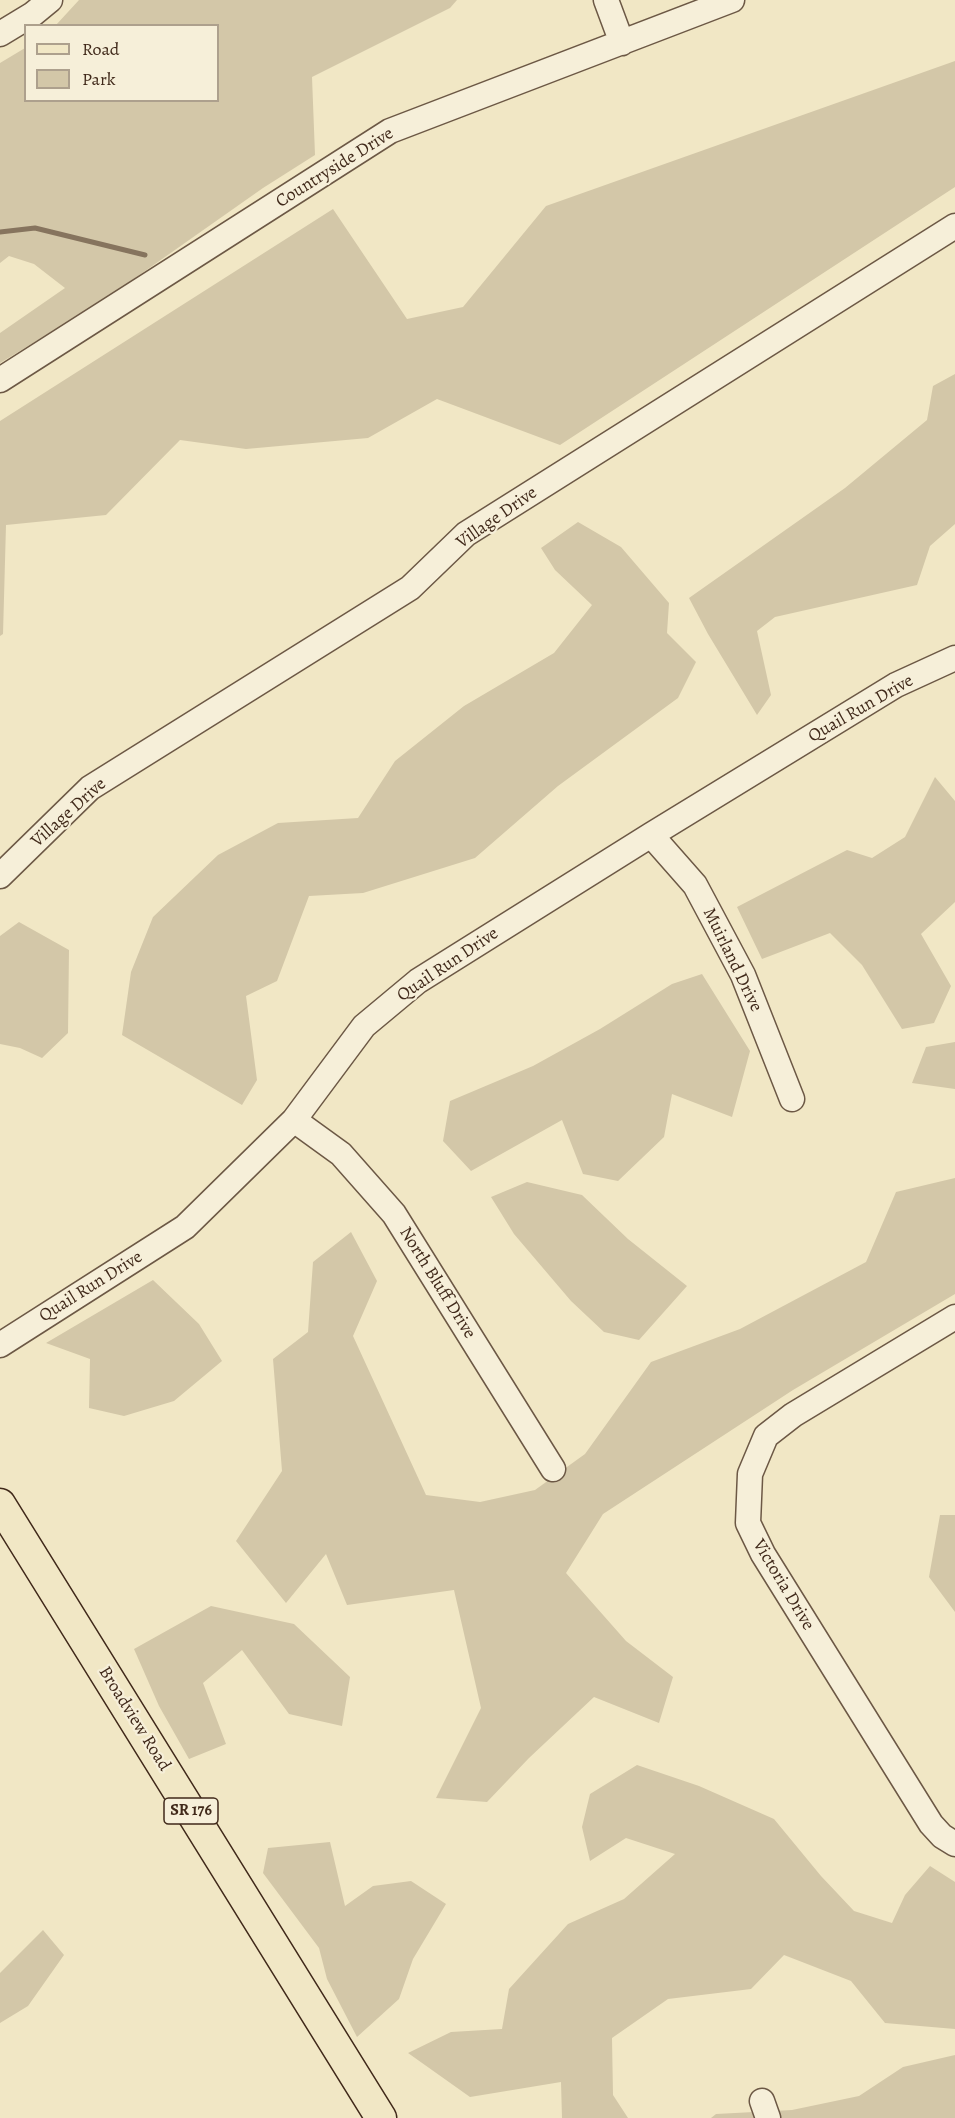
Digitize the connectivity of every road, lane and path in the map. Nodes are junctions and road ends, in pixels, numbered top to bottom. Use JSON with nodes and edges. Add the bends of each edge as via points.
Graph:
{"nodes":[{"id":1,"x":50,"y":0,"type":"edge"},
{"id":2,"x":606,"y":0,"type":"edge"},
{"id":3,"x":732,"y":0,"type":"edge"},
{"id":4,"x":0,"y":34,"type":"edge"},
{"id":5,"x":622,"y":43,"type":"junction"},
{"id":6,"x":955,"y":226,"type":"edge"},
{"id":7,"x":0,"y":380,"type":"edge"},
{"id":8,"x":955,"y":658,"type":"edge"},
{"id":9,"x":651,"y":835,"type":"junction"},
{"id":10,"x":0,"y":876,"type":"edge"},
{"id":11,"x":792,"y":1099,"type":"dead end"},
{"id":12,"x":294,"y":1120,"type":"junction"},
{"id":13,"x":955,"y":1317,"type":"edge"},
{"id":14,"x":0,"y":1345,"type":"edge"},
{"id":15,"x":553,"y":1469,"type":"dead end"},
{"id":16,"x":0,"y":1504,"type":"edge"},
{"id":17,"x":955,"y":1844,"type":"edge"},
{"id":18,"x":381,"y":2118,"type":"edge"}],
"edges":[{"from":1,"to":4,"type":"street"},
{"from":2,"to":5,"type":"street"},
{"from":3,"to":5,"type":"street","name":"Countryside Drive"},
{"from":5,"to":7,"type":"street","name":"Countryside Drive","via":[[390,131]]},
{"from":6,"to":10,"type":"street","name":"Village Drive","via":[[466,534],[410,588],[90,788]]},
{"from":8,"to":9,"type":"street","name":"Quail Run Drive","via":[[896,685]]},
{"from":9,"to":11,"type":"street","name":"Muirland Drive","via":[[695,885],[743,975]]},
{"from":9,"to":12,"type":"street","name":"Quail Run Drive","via":[[418,981],[364,1026]]},
{"from":12,"to":14,"type":"street","name":"Quail Run Drive","via":[[185,1227]]},
{"from":12,"to":15,"type":"street","name":"North Bluff Drive","via":[[341,1154],[394,1214]]},
{"from":13,"to":17,"type":"street","name":"Victoria Drive","via":[[793,1414],[766,1436],[750,1474],[748,1523],[763,1554],[931,1824]]},
{"from":16,"to":18,"type":"main road","name":"Broadview Road","number":"SR 176"}]}
